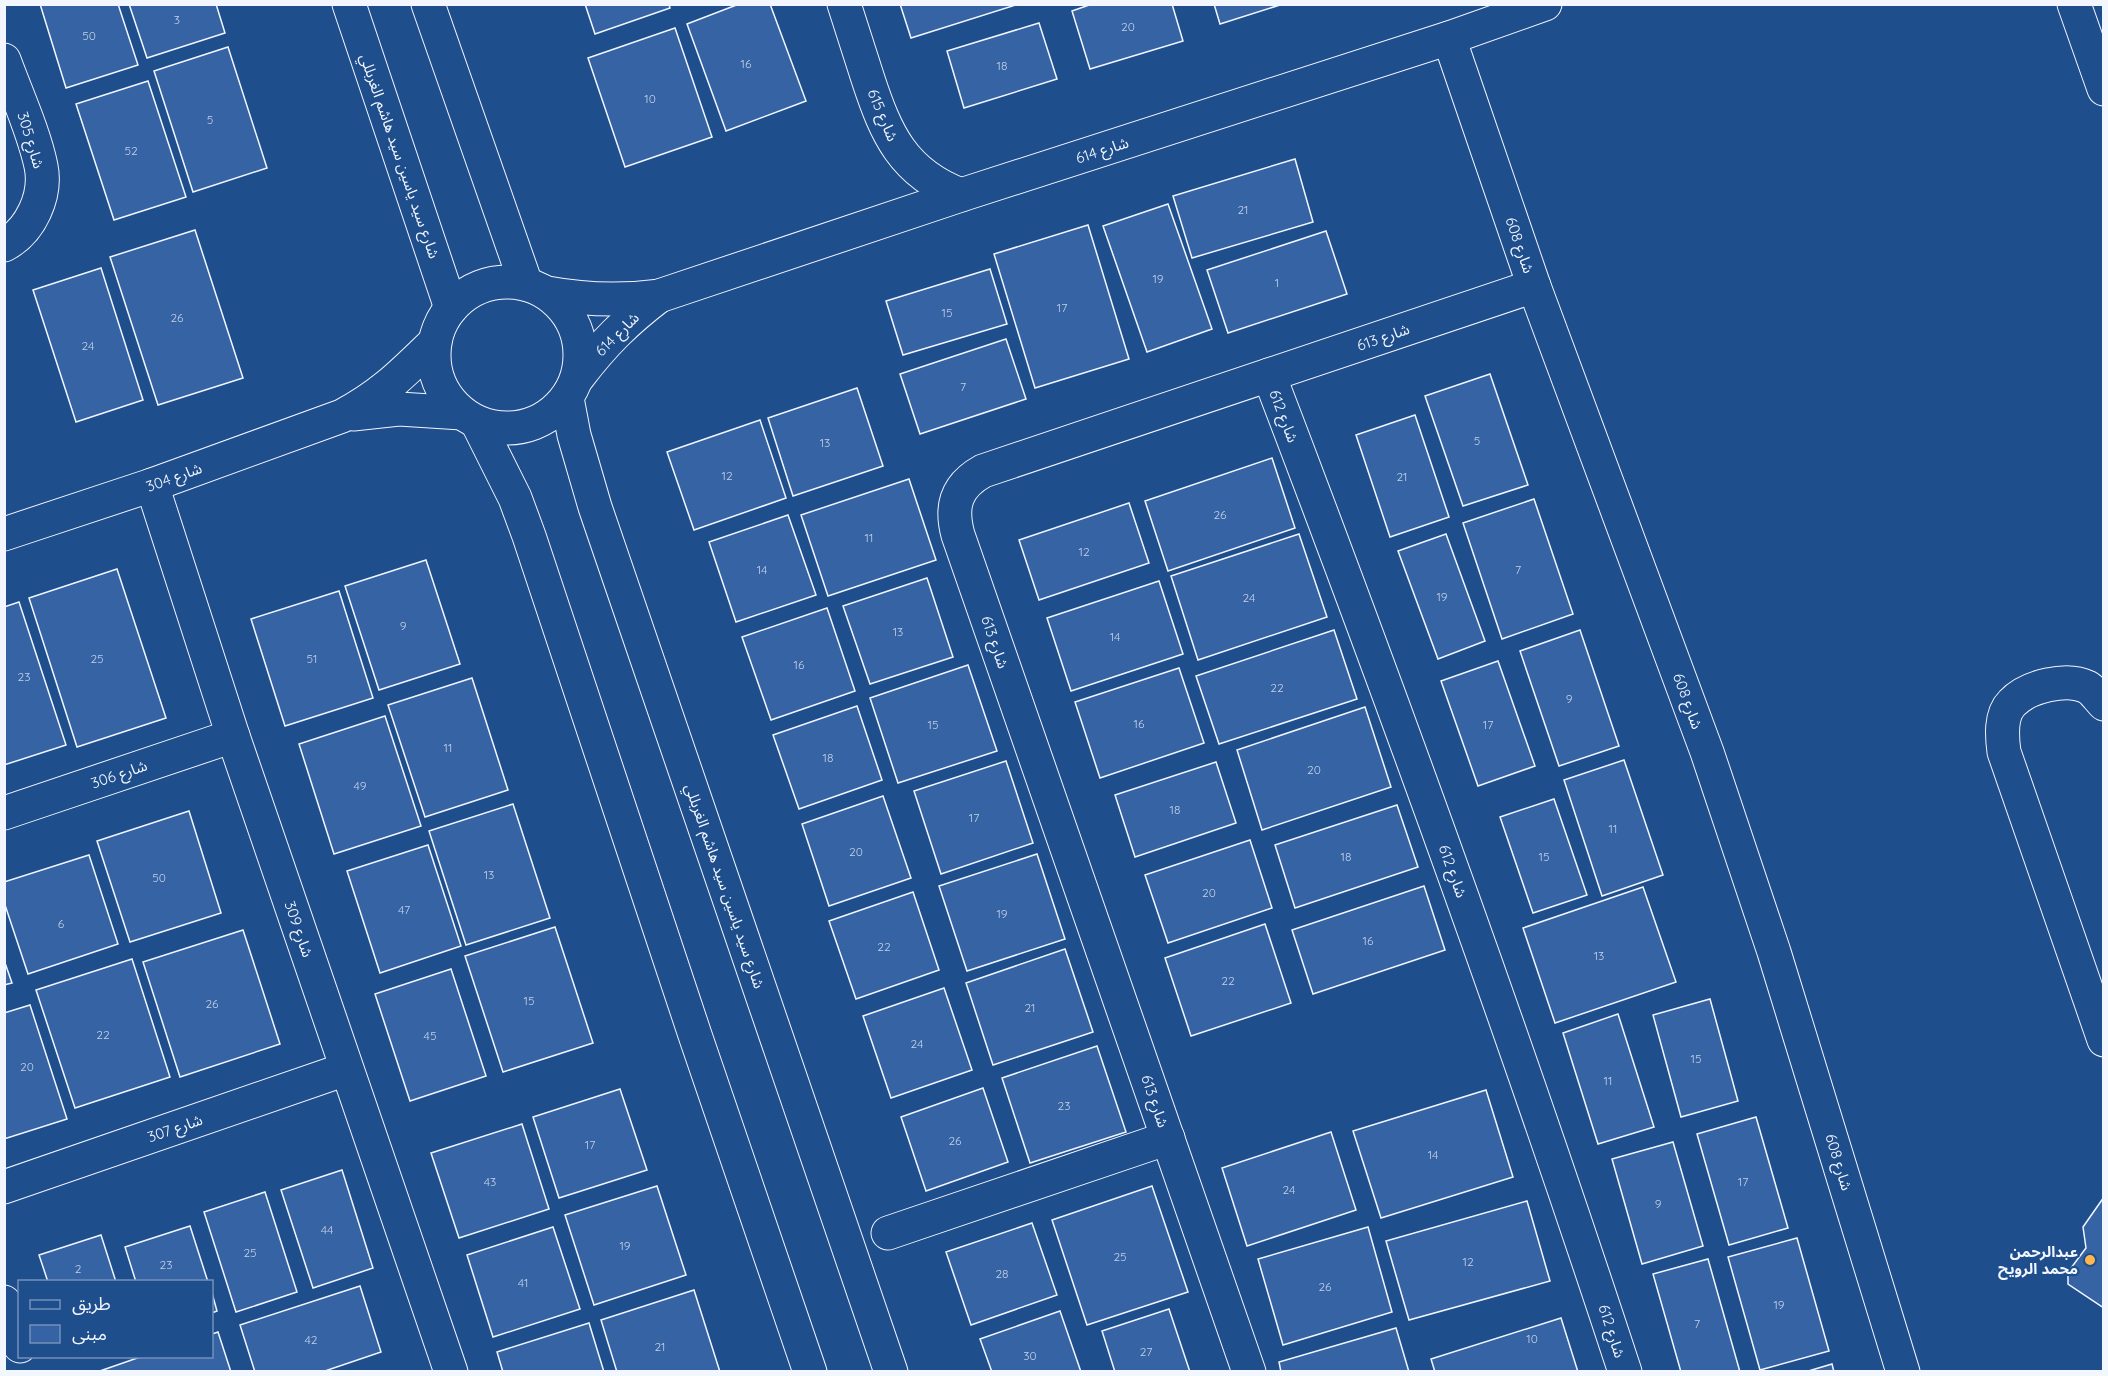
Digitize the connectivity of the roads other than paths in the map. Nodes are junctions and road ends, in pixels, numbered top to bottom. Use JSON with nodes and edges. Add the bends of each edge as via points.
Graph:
{"nodes":[{"id":1,"x":349,"y":4,"type":"edge"},
{"id":2,"x":428,"y":4,"type":"edge"},
{"id":3,"x":844,"y":4,"type":"edge"},
{"id":4,"x":1545,"y":4,"type":"edge"},
{"id":5,"x":2074,"y":4,"type":"edge"},
{"id":6,"x":1449,"y":38,"type":"junction"},
{"id":7,"x":4,"y":60,"type":"edge"},
{"id":8,"x":2103,"y":89,"type":"edge"},
{"id":9,"x":961,"y":195,"type":"junction"},
{"id":10,"x":4,"y":245,"type":"edge"},
{"id":11,"x":1534,"y":286,"type":"junction"},
{"id":12,"x":536,"y":289,"type":"junction"},
{"id":13,"x":659,"y":296,"type":"junction"},
{"id":14,"x":451,"y":308,"type":"junction"},
{"id":15,"x":435,"y":342,"type":"junction"},
{"id":16,"x":1269,"y":375,"type":"junction"},
{"id":17,"x":573,"y":387,"type":"junction"},
{"id":18,"x":342,"y":416,"type":"junction"},
{"id":19,"x":470,"y":418,"type":"junction"},
{"id":20,"x":152,"y":485,"type":"junction"},
{"id":21,"x":4,"y":534,"type":"edge"},
{"id":22,"x":2103,"y":704,"type":"edge"},
{"id":23,"x":233,"y":736,"type":"junction"},
{"id":24,"x":4,"y":813,"type":"edge"},
{"id":25,"x":2103,"y":1040,"type":"edge"},
{"id":26,"x":346,"y":1069,"type":"junction"},
{"id":27,"x":1168,"y":1138,"type":"junction"},
{"id":28,"x":4,"y":1187,"type":"edge"},
{"id":29,"x":888,"y":1233,"type":"dead end"},
{"id":30,"x":4,"y":1302,"type":"edge"},
{"id":31,"x":18,"y":1340,"type":"edge"},
{"id":32,"x":451,"y":1371,"type":"edge"},
{"id":33,"x":810,"y":1371,"type":"edge"},
{"id":34,"x":891,"y":1371,"type":"edge"},
{"id":35,"x":1249,"y":1371,"type":"edge"},
{"id":36,"x":1625,"y":1371,"type":"edge"},
{"id":37,"x":1903,"y":1371,"type":"edge"}],
"edges":[{"from":1,"to":14,"type":"street","name":"شارع سيد ياسين سيد هاشم الغربللي"},
{"from":2,"to":12,"type":"street"},
{"from":3,"to":9,"type":"street","name":"شارع 615","via":[[877,107],[892,140],[929,180]]},
{"from":4,"to":6,"type":"street","name":"شارع 614"},
{"from":5,"to":8,"type":"street"},
{"from":6,"to":9,"type":"street","name":"شارع 614"},
{"from":6,"to":11,"type":"street","name":"شارع 608"},
{"from":7,"to":10,"type":"street","name":"شارع 305","via":[[35,146],[42,189],[25,229]]},
{"from":9,"to":13,"type":"street","name":"شارع 614"},
{"from":11,"to":16,"type":"street","name":"شارع 613"},
{"from":11,"to":37,"type":"street","name":"شارع 608","via":[[1707,752],[1774,952]]},
{"from":12,"to":13,"type":"street","name":"شارع 614","via":[[603,300]]},
{"from":12,"to":14,"type":"street","via":[[505,282],[484,285]]},
{"from":12,"to":17,"type":"street","via":[[565,309],[576,330],[580,353]]},
{"from":13,"to":17,"type":"street","name":"شارع 614","via":[[601,346]]},
{"from":14,"to":15,"type":"street"},
{"from":15,"to":18,"type":"street","name":"شارع 304","via":[[393,384]]},
{"from":15,"to":19,"type":"street","via":[[438,381],[448,399]]},
{"from":16,"to":27,"type":"street","name":"شارع 613","via":[[983,471],[963,487],[954,510],[958,535]]},
{"from":16,"to":36,"type":"street","name":"شارع 612","via":[[1437,825]]},
{"from":17,"to":19,"type":"street","via":[[550,416],[527,426],[503,429]]},
{"from":17,"to":34,"type":"street","name":"شارع سيد ياسين سيد هاشم الغربللي","via":[[574,435],[592,498]]},
{"from":18,"to":19,"type":"street","name":"شارع 304","via":[[399,409]]},
{"from":18,"to":20,"type":"street","name":"شارع 304"},
{"from":19,"to":33,"type":"street","via":[[515,498],[530,536]]},
{"from":20,"to":21,"type":"street","name":"شارع 304"},
{"from":20,"to":23,"type":"street","name":"شارع 309"},
{"from":22,"to":25,"type":"street","via":[[2088,687],[2062,682],[2039,687],[2012,703],[2004,719],[2002,740]]},
{"from":23,"to":24,"type":"street","name":"شارع 306"},
{"from":23,"to":26,"type":"street","name":"شارع 309"},
{"from":26,"to":28,"type":"street","name":"شارع 307"},
{"from":26,"to":32,"type":"street","name":"شارع 309"},
{"from":27,"to":29,"type":"street"},
{"from":27,"to":35,"type":"street","name":"شارع 613"},
{"from":30,"to":31,"type":"street"}]}
